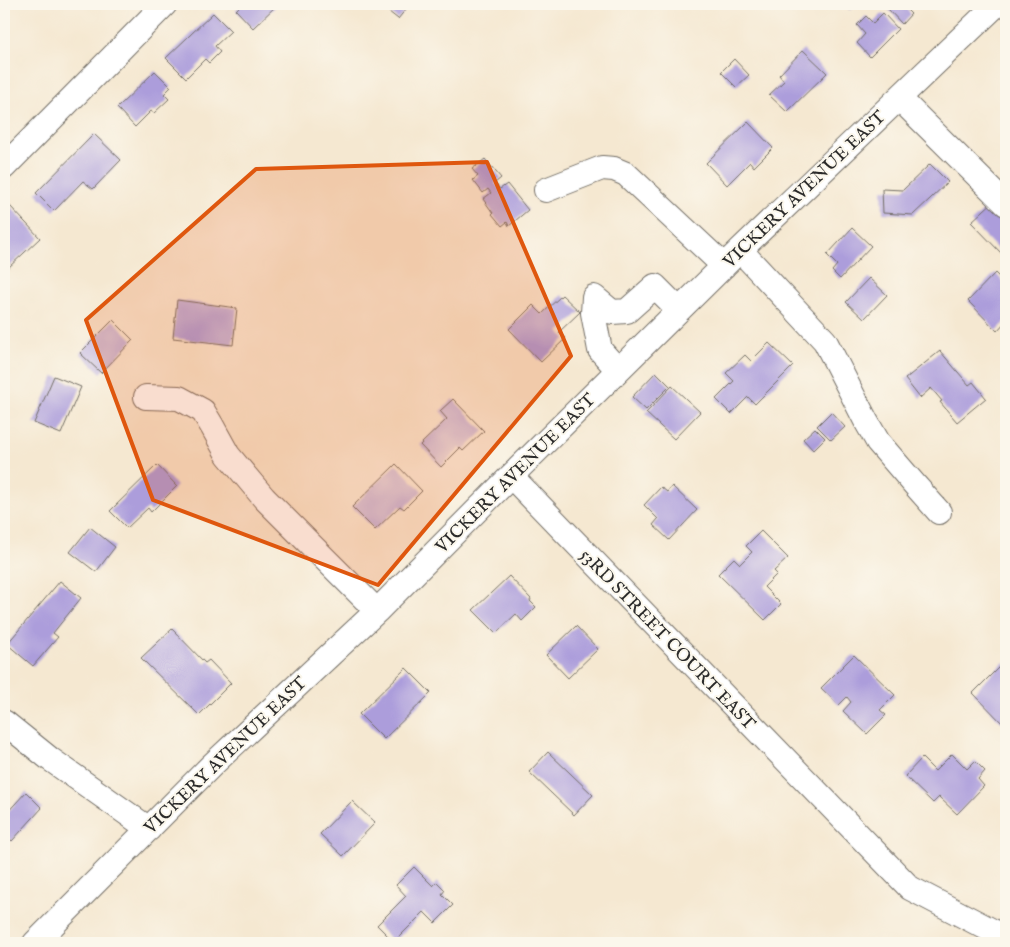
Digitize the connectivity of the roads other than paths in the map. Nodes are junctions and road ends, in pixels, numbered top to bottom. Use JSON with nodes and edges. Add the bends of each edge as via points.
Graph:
{"nodes":[{"id":1,"x":165,"y":4,"type":"edge"},
{"id":2,"x":995,"y":4,"type":"edge"},
{"id":3,"x":900,"y":98,"type":"junction"},
{"id":4,"x":4,"y":167,"type":"edge"},
{"id":5,"x":546,"y":190,"type":"dead end"},
{"id":6,"x":1006,"y":204,"type":"edge"},
{"id":7,"x":732,"y":258,"type":"junction"},
{"id":8,"x":679,"y":310,"type":"junction"},
{"id":9,"x":618,"y":370,"type":"junction"},
{"id":10,"x":146,"y":397,"type":"dead end"},
{"id":11,"x":511,"y":476,"type":"junction"},
{"id":12,"x":939,"y":512,"type":"dead end"},
{"id":13,"x":377,"y":611,"type":"junction"},
{"id":14,"x":4,"y":722,"type":"edge"},
{"id":15,"x":149,"y":829,"type":"junction"},
{"id":16,"x":1006,"y":938,"type":"edge"},
{"id":17,"x":35,"y":943,"type":"edge"}],
"edges":[{"from":1,"to":4,"type":"street"},
{"from":2,"to":3,"type":"street","name":"VICKERY AVENUE EAST"},
{"from":3,"to":6,"type":"street"},
{"from":3,"to":7,"type":"street","name":"VICKERY AVENUE EAST"},
{"from":5,"to":7,"type":"street","via":[[602,168],[614,169],[626,174]]},
{"from":7,"to":8,"type":"street","name":"VICKERY AVENUE EAST"},
{"from":7,"to":12,"type":"street","via":[[825,341],[878,442]]},
{"from":8,"to":9,"type":"street","name":"VICKERY AVENUE EAST"},
{"from":8,"to":9,"type":"street","via":[[655,286],[627,310],[612,312],[594,297],[593,313],[600,350]]},
{"from":9,"to":11,"type":"street","name":"VICKERY AVENUE EAST"},
{"from":10,"to":13,"type":"street","via":[[179,398],[202,411],[228,455],[264,498]]},
{"from":11,"to":13,"type":"street","name":"VICKERY AVENUE EAST"},
{"from":11,"to":16,"type":"street","name":"53RD STREET COURT EAST","via":[[910,888]]},
{"from":13,"to":15,"type":"street","name":"VICKERY AVENUE EAST"},
{"from":14,"to":15,"type":"street","via":[[50,760]]},
{"from":15,"to":17,"type":"street","name":"VICKERY AVENUE EAST"}]}
